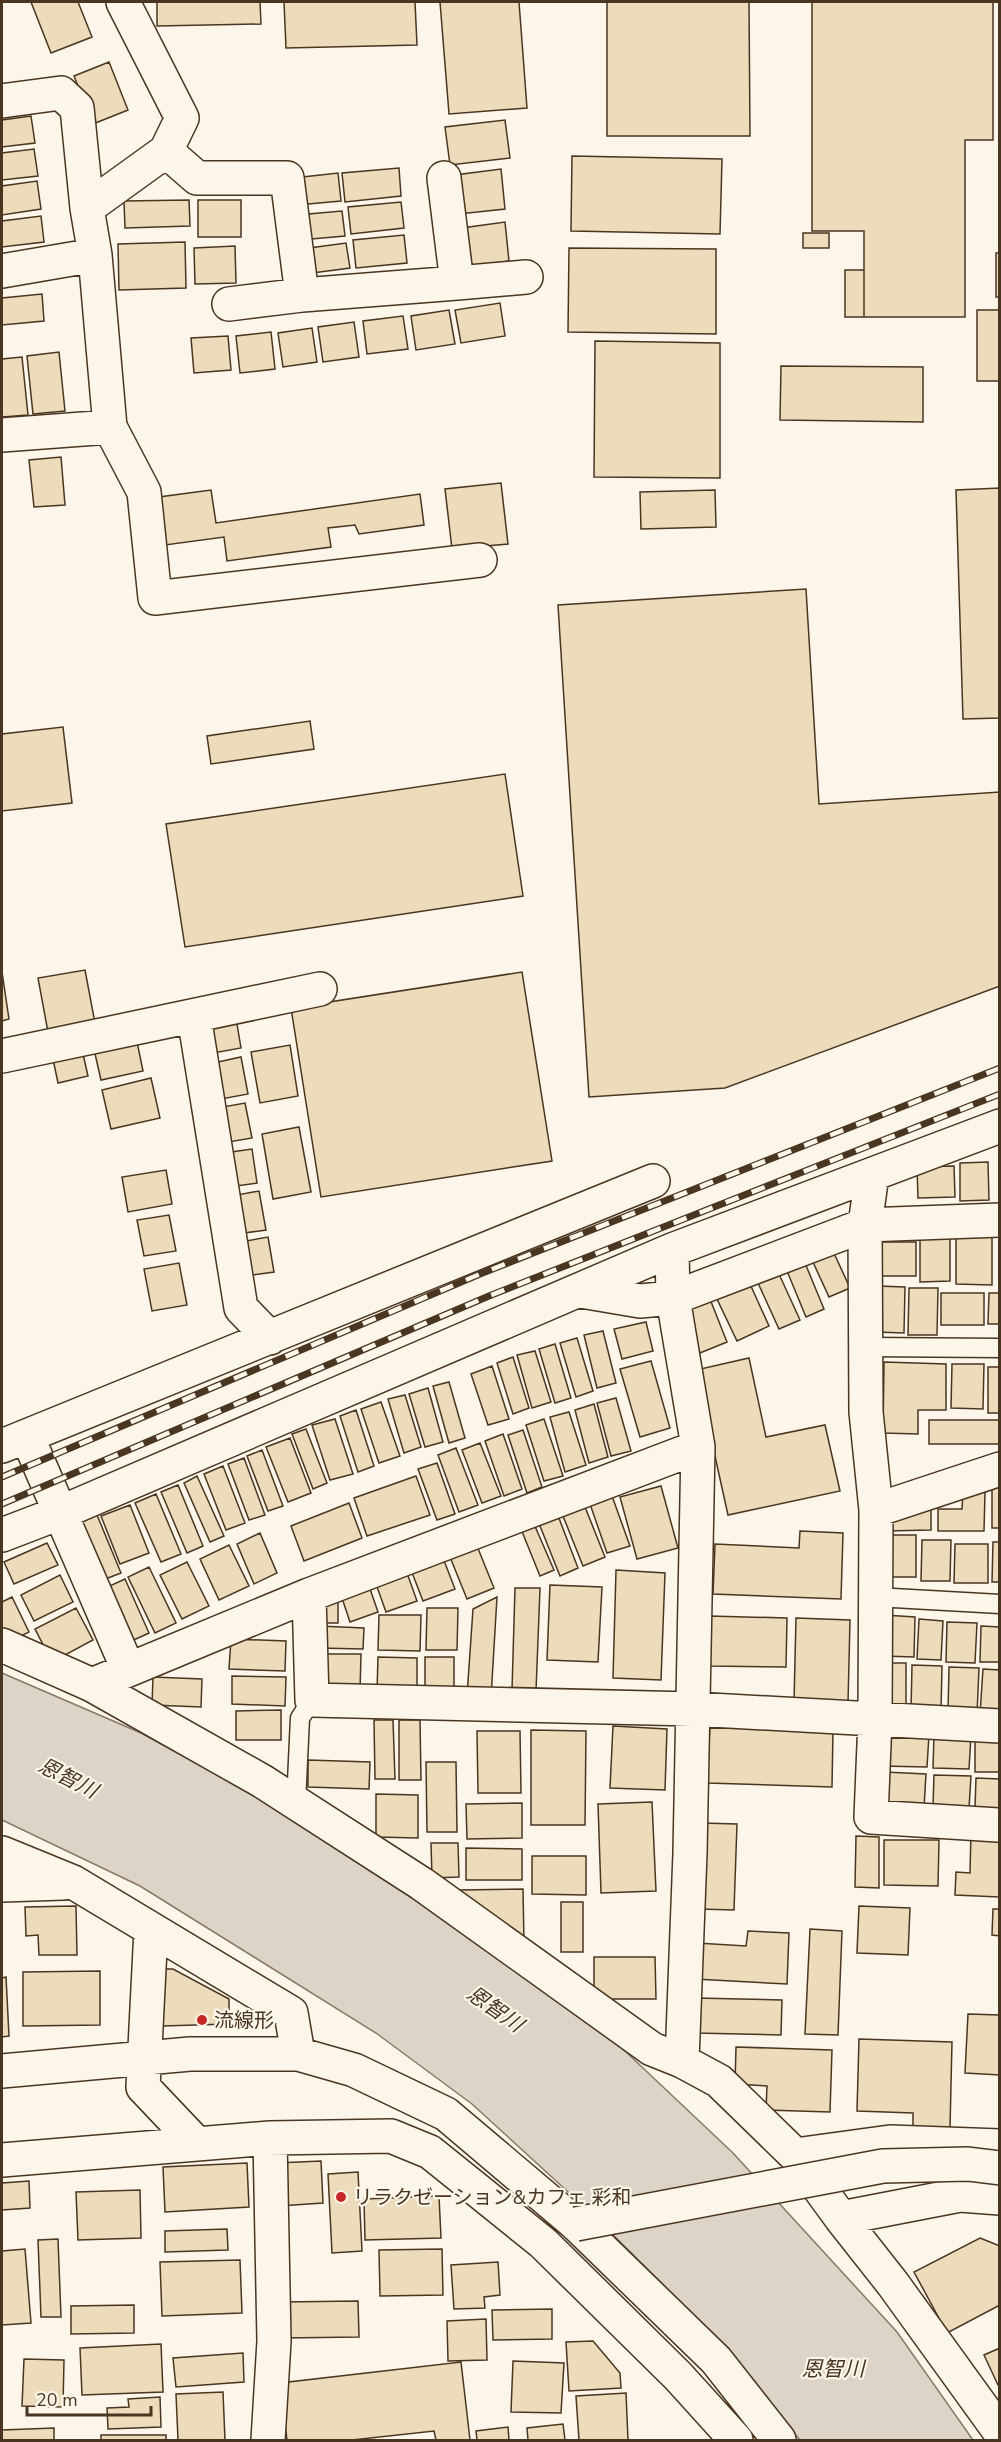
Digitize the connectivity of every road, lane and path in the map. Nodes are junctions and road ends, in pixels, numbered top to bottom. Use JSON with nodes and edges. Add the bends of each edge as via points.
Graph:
{"nodes":[{"id":1,"x":123,"y":2,"type":"edge"},
{"id":2,"x":2,"y":101,"type":"edge"},
{"id":3,"x":166,"y":151,"type":"junction"},
{"id":4,"x":444,"y":178,"type":"dead end"},
{"id":5,"x":87,"y":208,"type":"junction"},
{"id":6,"x":95,"y":255,"type":"junction"},
{"id":7,"x":2,"y":271,"type":"edge"},
{"id":8,"x":526,"y":277,"type":"dead end"},
{"id":9,"x":457,"y":283,"type":"junction"},
{"id":10,"x":302,"y":295,"type":"junction"},
{"id":11,"x":230,"y":304,"type":"dead end"},
{"id":12,"x":110,"y":427,"type":"junction"},
{"id":13,"x":2,"y":435,"type":"edge"},
{"id":14,"x":480,"y":560,"type":"dead end"},
{"id":15,"x":320,"y":989,"type":"dead end"},
{"id":16,"x":194,"y":1016,"type":"junction"},
{"id":17,"x":2,"y":1056,"type":"edge"},
{"id":18,"x":999,"y":1126,"type":"edge"},
{"id":19,"x":872,"y":1175,"type":"junction"},
{"id":20,"x":653,"y":1181,"type":"dead end"},
{"id":21,"x":999,"y":1220,"type":"edge"},
{"id":22,"x":865,"y":1225,"type":"junction"},
{"id":23,"x":672,"y":1250,"type":"junction"},
{"id":24,"x":581,"y":1291,"type":"junction"},
{"id":25,"x":673,"y":1298,"type":"junction"},
{"id":26,"x":270,"y":1338,"type":"junction"},
{"id":27,"x":866,"y":1347,"type":"junction"},
{"id":28,"x":999,"y":1348,"type":"edge"},
{"id":29,"x":14,"y":1441,"type":"edge"},
{"id":30,"x":698,"y":1448,"type":"junction"},
{"id":31,"x":999,"y":1469,"type":"edge"},
{"id":32,"x":876,"y":1510,"type":"junction"},
{"id":33,"x":62,"y":1512,"type":"junction"},
{"id":34,"x":2,"y":1535,"type":"edge"},
{"id":35,"x":309,"y":1595,"type":"junction"},
{"id":36,"x":875,"y":1597,"type":"junction"},
{"id":37,"x":999,"y":1604,"type":"edge"},
{"id":38,"x":2,"y":1644,"type":"edge"},
{"id":39,"x":128,"y":1669,"type":"junction"},
{"id":40,"x":92,"y":1684,"type":"junction"},
{"id":41,"x":312,"y":1700,"type":"junction"},
{"id":42,"x":693,"y":1709,"type":"junction"},
{"id":43,"x":875,"y":1720,"type":"junction"},
{"id":44,"x":999,"y":1726,"type":"edge"},
{"id":45,"x":296,"y":1803,"type":"junction"},
{"id":46,"x":998,"y":1825,"type":"dead end"},
{"id":47,"x":2,"y":1853,"type":"edge"},
{"id":48,"x":73,"y":1882,"type":"junction"},
{"id":49,"x":2,"y":1886,"type":"edge"},
{"id":50,"x":151,"y":1929,"type":"junction"},
{"id":51,"x":298,"y":2054,"type":"junction"},
{"id":52,"x":144,"y":2058,"type":"junction"},
{"id":53,"x":682,"y":2061,"type":"junction"},
{"id":54,"x":2,"y":2071,"type":"edge"},
{"id":55,"x":270,"y":2138,"type":"junction"},
{"id":56,"x":196,"y":2144,"type":"junction"},
{"id":57,"x":999,"y":2146,"type":"edge"},
{"id":58,"x":795,"y":2155,"type":"junction"},
{"id":59,"x":2,"y":2160,"type":"edge"},
{"id":60,"x":999,"y":2168,"type":"edge"},
{"id":61,"x":999,"y":2198,"type":"edge"},
{"id":62,"x":841,"y":2218,"type":"junction"},
{"id":63,"x":576,"y":2224,"type":"junction"},
{"id":64,"x":999,"y":2432,"type":"edge"},
{"id":65,"x":268,"y":2440,"type":"edge"},
{"id":66,"x":736,"y":2440,"type":"edge"},
{"id":67,"x":779,"y":2440,"type":"edge"}],
"edges":[{"from":1,"to":3,"type":"street","via":[[182,118]]},
{"from":2,"to":5,"type":"street","via":[[61,93],[77,108]]},
{"from":3,"to":5,"type":"street"},
{"from":3,"to":10,"type":"street","via":[[197,178],[287,178]]},
{"from":4,"to":9,"type":"street"},
{"from":5,"to":6,"type":"street"},
{"from":6,"to":7,"type":"street"},
{"from":6,"to":12,"type":"street"},
{"from":8,"to":9,"type":"street"},
{"from":9,"to":10,"type":"street"},
{"from":10,"to":11,"type":"street"},
{"from":12,"to":13,"type":"street"},
{"from":12,"to":14,"type":"street","via":[[144,492],[155,598]]},
{"from":15,"to":16,"type":"street"},
{"from":16,"to":17,"type":"street"},
{"from":16,"to":26,"type":"street","via":[[241,1308]]},
{"from":18,"to":19,"type":"street"},
{"from":19,"to":22,"type":"street"},
{"from":19,"to":23,"type":"street"},
{"from":20,"to":26,"type":"street"},
{"from":21,"to":22,"type":"street"},
{"from":22,"to":25,"type":"street"},
{"from":22,"to":27,"type":"street"},
{"from":23,"to":24,"type":"street"},
{"from":23,"to":25,"type":"street"},
{"from":24,"to":25,"type":"street","via":[[640,1301]]},
{"from":24,"to":33,"type":"street"},
{"from":25,"to":30,"type":"street"},
{"from":26,"to":29,"type":"street"},
{"from":27,"to":28,"type":"lane"},
{"from":27,"to":32,"type":"street","via":[[866,1412]]},
{"from":29,"to":33,"type":"street"},
{"from":30,"to":35,"type":"street"},
{"from":30,"to":42,"type":"street"},
{"from":31,"to":32,"type":"street"},
{"from":32,"to":36,"type":"street"},
{"from":33,"to":34,"type":"street"},
{"from":33,"to":39,"type":"street"},
{"from":35,"to":39,"type":"street"},
{"from":35,"to":41,"type":"street"},
{"from":36,"to":37,"type":"lane"},
{"from":36,"to":43,"type":"street"},
{"from":38,"to":40,"type":"street"},
{"from":39,"to":40,"type":"street"},
{"from":40,"to":45,"type":"street"},
{"from":41,"to":42,"type":"street"},
{"from":41,"to":45,"type":"lane","via":[[300,1718]]},
{"from":42,"to":43,"type":"street"},
{"from":42,"to":53,"type":"street"},
{"from":43,"to":44,"type":"street"},
{"from":43,"to":46,"type":"street","via":[[871,1817]]},
{"from":45,"to":53,"type":"street","via":[[422,1884],[652,2049]]},
{"from":47,"to":48,"type":"street"},
{"from":48,"to":49,"type":"street"},
{"from":48,"to":50,"type":"street"},
{"from":50,"to":51,"type":"street","via":[[291,2013]]},
{"from":50,"to":52,"type":"street"},
{"from":51,"to":52,"type":"street"},
{"from":51,"to":63,"type":"street","via":[[354,2070],[446,2114]]},
{"from":52,"to":54,"type":"street"},
{"from":52,"to":56,"type":"street","via":[[143,2086]]},
{"from":53,"to":58,"type":"street","via":[[719,2081]]},
{"from":55,"to":56,"type":"street"},
{"from":55,"to":65,"type":"street","via":[[274,2342]]},
{"from":55,"to":66,"type":"street","via":[[391,2136],[430,2152],[543,2243],[678,2376]]},
{"from":56,"to":59,"type":"street"},
{"from":57,"to":58,"type":"street","via":[[890,2142]]},
{"from":58,"to":62,"type":"street"},
{"from":60,"to":63,"type":"street","bridge":true,"via":[[968,2164],[883,2166]]},
{"from":61,"to":62,"type":"street","via":[[960,2195]]},
{"from":62,"to":64,"type":"street"},
{"from":63,"to":67,"type":"street","via":[[716,2360]]}]}
